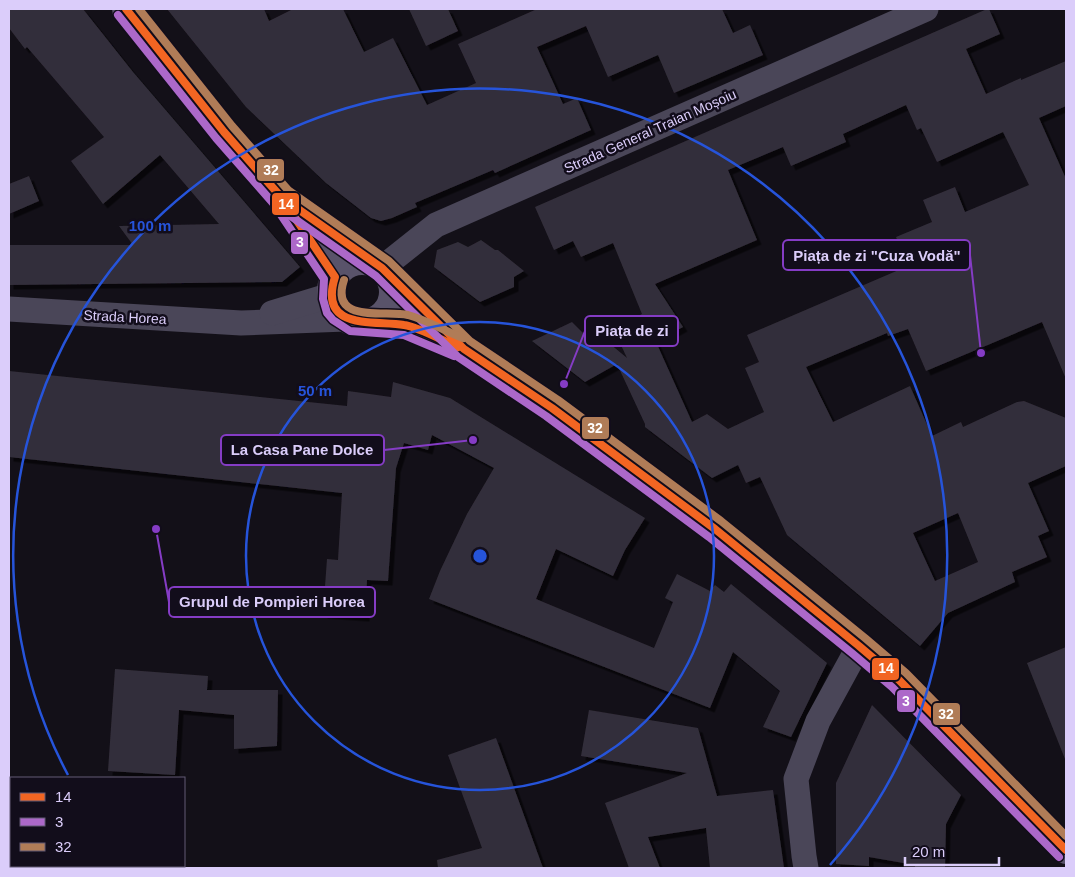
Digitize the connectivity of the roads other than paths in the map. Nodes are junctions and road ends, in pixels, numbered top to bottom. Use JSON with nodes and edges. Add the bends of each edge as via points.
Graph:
{"nodes":[{"id":1,"x":126,"y":9,"type":"edge"},
{"id":2,"x":926,"y":9,"type":"edge"},
{"id":3,"x":281,"y":197,"type":"junction"},
{"id":4,"x":382,"y":269,"type":"junction"},
{"id":5,"x":333,"y":286,"type":"junction"},
{"id":6,"x":9,"y":310,"type":"edge"},
{"id":7,"x":356,"y":321,"type":"junction"},
{"id":8,"x":241,"y":323,"type":"junction"},
{"id":9,"x":464,"y":349,"type":"junction"},
{"id":10,"x":859,"y":646,"type":"junction"},
{"id":11,"x":1066,"y":850,"type":"edge"},
{"id":12,"x":806,"y":868,"type":"edge"}],
"edges":[{"from":1,"to":3,"type":"main road","via":[[224,132]]},
{"from":2,"to":4,"type":"street","name":"Strada General Traian Moșoiu","via":[[436,225]]},
{"from":3,"to":4,"type":"main road"},
{"from":3,"to":5,"type":"main road"},
{"from":4,"to":5,"type":"main road","via":[[362,261],[351,263],[342,268]]},
{"from":4,"to":7,"type":"main road","via":[[394,288],[393,300],[378,319]]},
{"from":4,"to":9,"type":"main road"},
{"from":5,"to":7,"type":"main road","via":[[334,304],[339,312]]},
{"from":5,"to":8,"type":"street","name":"Strada Horea"},
{"from":6,"to":8,"type":"street","name":"Strada Horea"},
{"from":7,"to":8,"type":"street","name":"Strada Horea"},
{"from":7,"to":9,"type":"main road","via":[[406,325]]},
{"from":9,"to":10,"type":"main road","via":[[552,408],[715,529]]},
{"from":10,"to":11,"type":"main road","via":[[899,680]]},
{"from":10,"to":12,"type":"street","via":[[818,721],[796,779]]}]}
